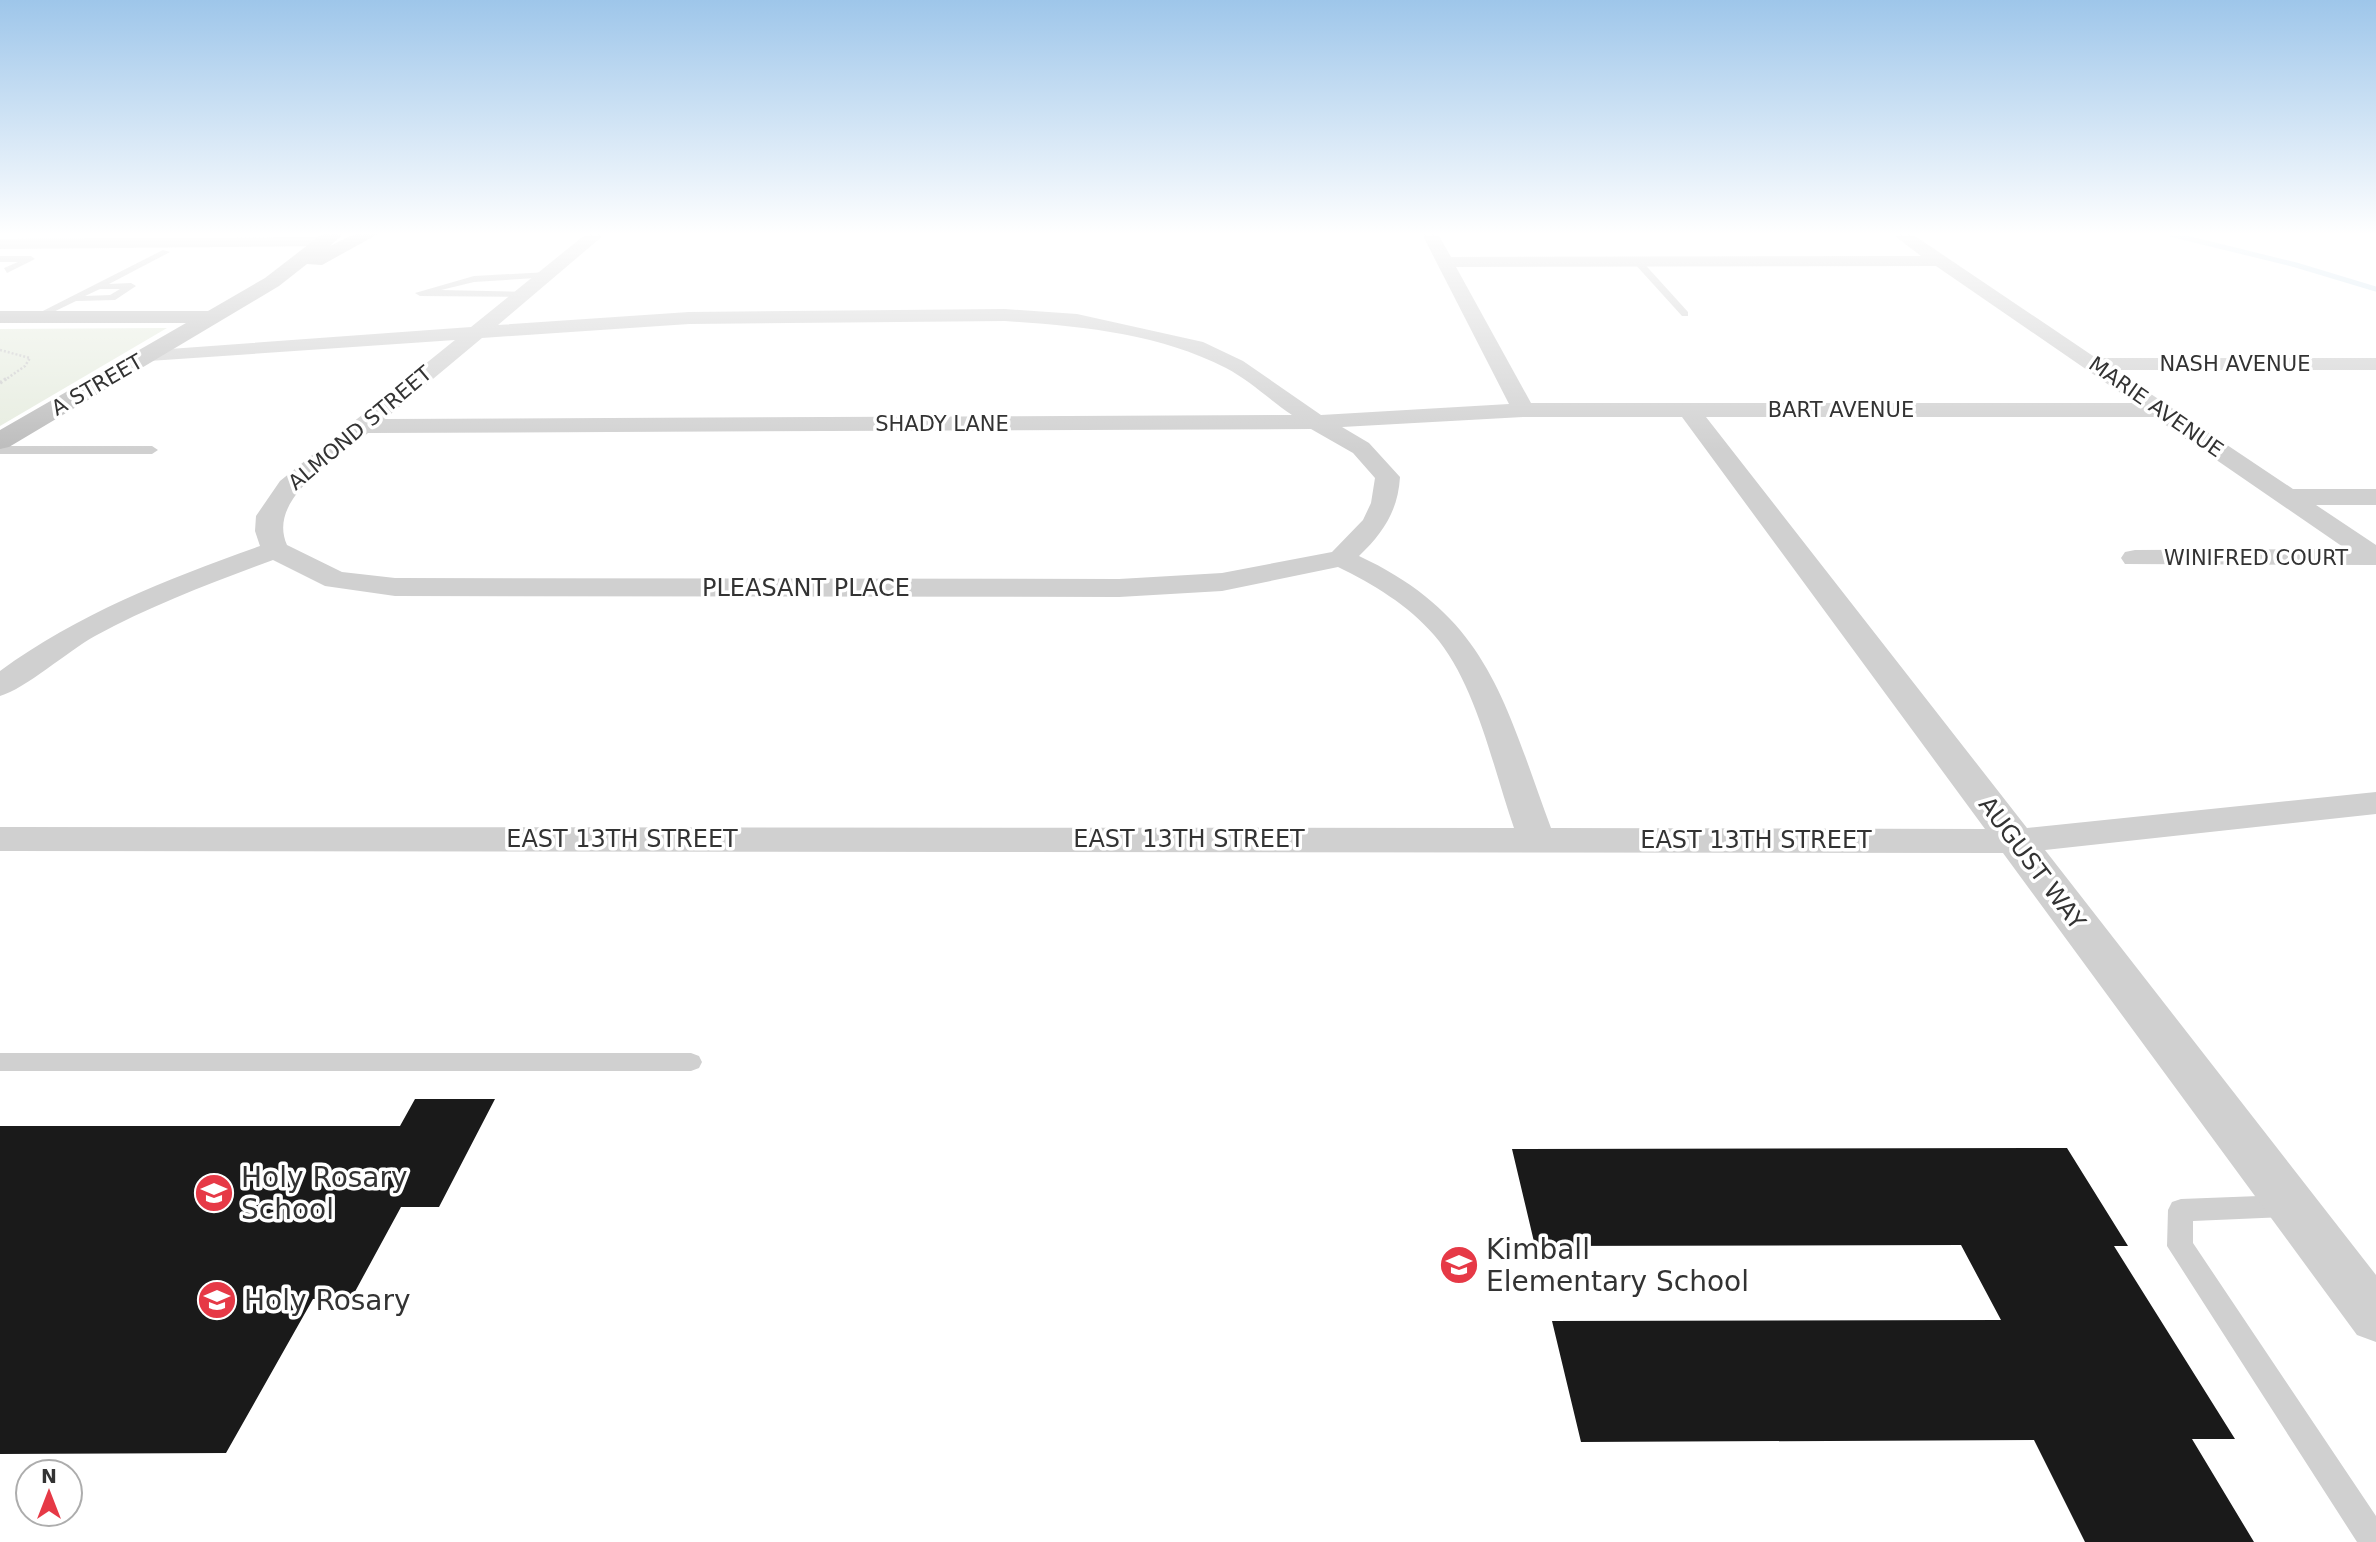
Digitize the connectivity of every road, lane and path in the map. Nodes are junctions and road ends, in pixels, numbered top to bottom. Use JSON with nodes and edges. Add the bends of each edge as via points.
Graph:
{"nodes":[{"id":1,"x":58,"y":306,"type":"edge"},
{"id":2,"x":232,"y":306,"type":"edge"},
{"id":3,"x":510,"y":306,"type":"edge"},
{"id":4,"x":1467,"y":306,"type":"edge"},
{"id":5,"x":1678,"y":306,"type":"edge"},
{"id":6,"x":2007,"y":306,"type":"edge"},
{"id":7,"x":1685,"y":314,"type":"dead end"},
{"id":8,"x":0,"y":317,"type":"edge"},
{"id":9,"x":36,"y":317,"type":"junction"},
{"id":10,"x":213,"y":317,"type":"junction"},
{"id":11,"x":479,"y":332,"type":"junction"},
{"id":12,"x":0,"y":350,"type":"edge"},
{"id":13,"x":149,"y":355,"type":"junction"},
{"id":14,"x":2094,"y":364,"type":"junction"},
{"id":15,"x":2376,"y":364,"type":"edge"},
{"id":16,"x":0,"y":383,"type":"edge"},
{"id":17,"x":1523,"y":410,"type":"junction"},
{"id":18,"x":1689,"y":410,"type":"junction"},
{"id":19,"x":2159,"y":410,"type":"junction"},
{"id":20,"x":1316,"y":422,"type":"junction"},
{"id":21,"x":361,"y":426,"type":"junction"},
{"id":22,"x":0,"y":441,"type":"edge"},
{"id":23,"x":0,"y":450,"type":"edge"},
{"id":24,"x":152,"y":450,"type":"dead end"},
{"id":25,"x":2287,"y":497,"type":"junction"},
{"id":26,"x":2376,"y":497,"type":"edge"},
{"id":27,"x":275,"y":550,"type":"junction"},
{"id":28,"x":2376,"y":557,"type":"edge"},
{"id":29,"x":1341,"y":558,"type":"junction"},
{"id":30,"x":2135,"y":558,"type":"dead end"},
{"id":31,"x":0,"y":686,"type":"edge"},
{"id":32,"x":2376,"y":803,"type":"edge"},
{"id":33,"x":0,"y":839,"type":"edge"},
{"id":34,"x":1536,"y":839,"type":"junction"},
{"id":35,"x":2016,"y":841,"type":"junction"},
{"id":36,"x":0,"y":1062,"type":"edge"},
{"id":37,"x":691,"y":1062,"type":"dead end"},
{"id":38,"x":2292,"y":1206,"type":"junction"},
{"id":39,"x":2376,"y":1317,"type":"edge"},
{"id":40,"x":2375,"y":1542,"type":"edge"}],
"edges":[{"from":1,"to":9,"type":"lane"},
{"from":2,"to":10,"type":"main road","name":"A STREET"},
{"from":3,"to":11,"type":"street","name":"ALMOND STREET"},
{"from":4,"to":17,"type":"street"},
{"from":5,"to":7,"type":"lane"},
{"from":6,"to":14,"type":"street","name":"MARIE AVENUE"},
{"from":8,"to":9,"type":"main road"},
{"from":9,"to":10,"type":"main road"},
{"from":10,"to":13,"type":"main road","name":"A STREET"},
{"from":11,"to":13,"type":"street"},
{"from":11,"to":20,"type":"street","via":[[701,318],[1005,315],[1077,320],[1196,346],[1236,365]]},
{"from":11,"to":21,"type":"street","name":"ALMOND STREET"},
{"from":12,"to":16,"type":"path","via":[[30,358]]},
{"from":13,"to":22,"type":"main road","name":"A STREET"},
{"from":14,"to":15,"type":"street","name":"NASH AVENUE"},
{"from":14,"to":19,"type":"street","name":"MARIE AVENUE"},
{"from":17,"to":18,"type":"street","name":"BART AVENUE"},
{"from":17,"to":20,"type":"street","name":"SHADY LANE"},
{"from":18,"to":19,"type":"street","name":"BART AVENUE"},
{"from":18,"to":35,"type":"street","name":"AUGUST WAY"},
{"from":19,"to":25,"type":"street","name":"MARIE AVENUE"},
{"from":20,"to":21,"type":"street","name":"SHADY LANE"},
{"from":20,"to":29,"type":"street","via":[[1361,448],[1388,477],[1387,500],[1369,534]]},
{"from":21,"to":27,"type":"street","name":"ALMOND STREET","via":[[271,506],[266,532]]},
{"from":23,"to":24,"type":"lane"},
{"from":25,"to":26,"type":"street"},
{"from":25,"to":28,"type":"street","name":"MARIE AVENUE"},
{"from":27,"to":29,"type":"street","name":"PLEASANT PLACE","via":[[335,580],[395,587],[1119,588],[1222,582]]},
{"from":27,"to":31,"type":"street","via":[[122,611],[56,646]]},
{"from":28,"to":30,"type":"street","name":"WINIFRED COURT"},
{"from":29,"to":34,"type":"street","via":[[1378,575],[1432,615],[1457,644],[1480,689]]},
{"from":32,"to":35,"type":"street","name":"EAST 13TH STREET"},
{"from":33,"to":34,"type":"street","name":"EAST 13TH STREET"},
{"from":34,"to":35,"type":"street","name":"EAST 13TH STREET"},
{"from":35,"to":38,"type":"street","name":"AUGUST WAY"},
{"from":36,"to":37,"type":"lane"},
{"from":38,"to":39,"type":"street","name":"AUGUST WAY"},
{"from":38,"to":40,"type":"lane","via":[[2181,1210],[2180,1246]]}]}
